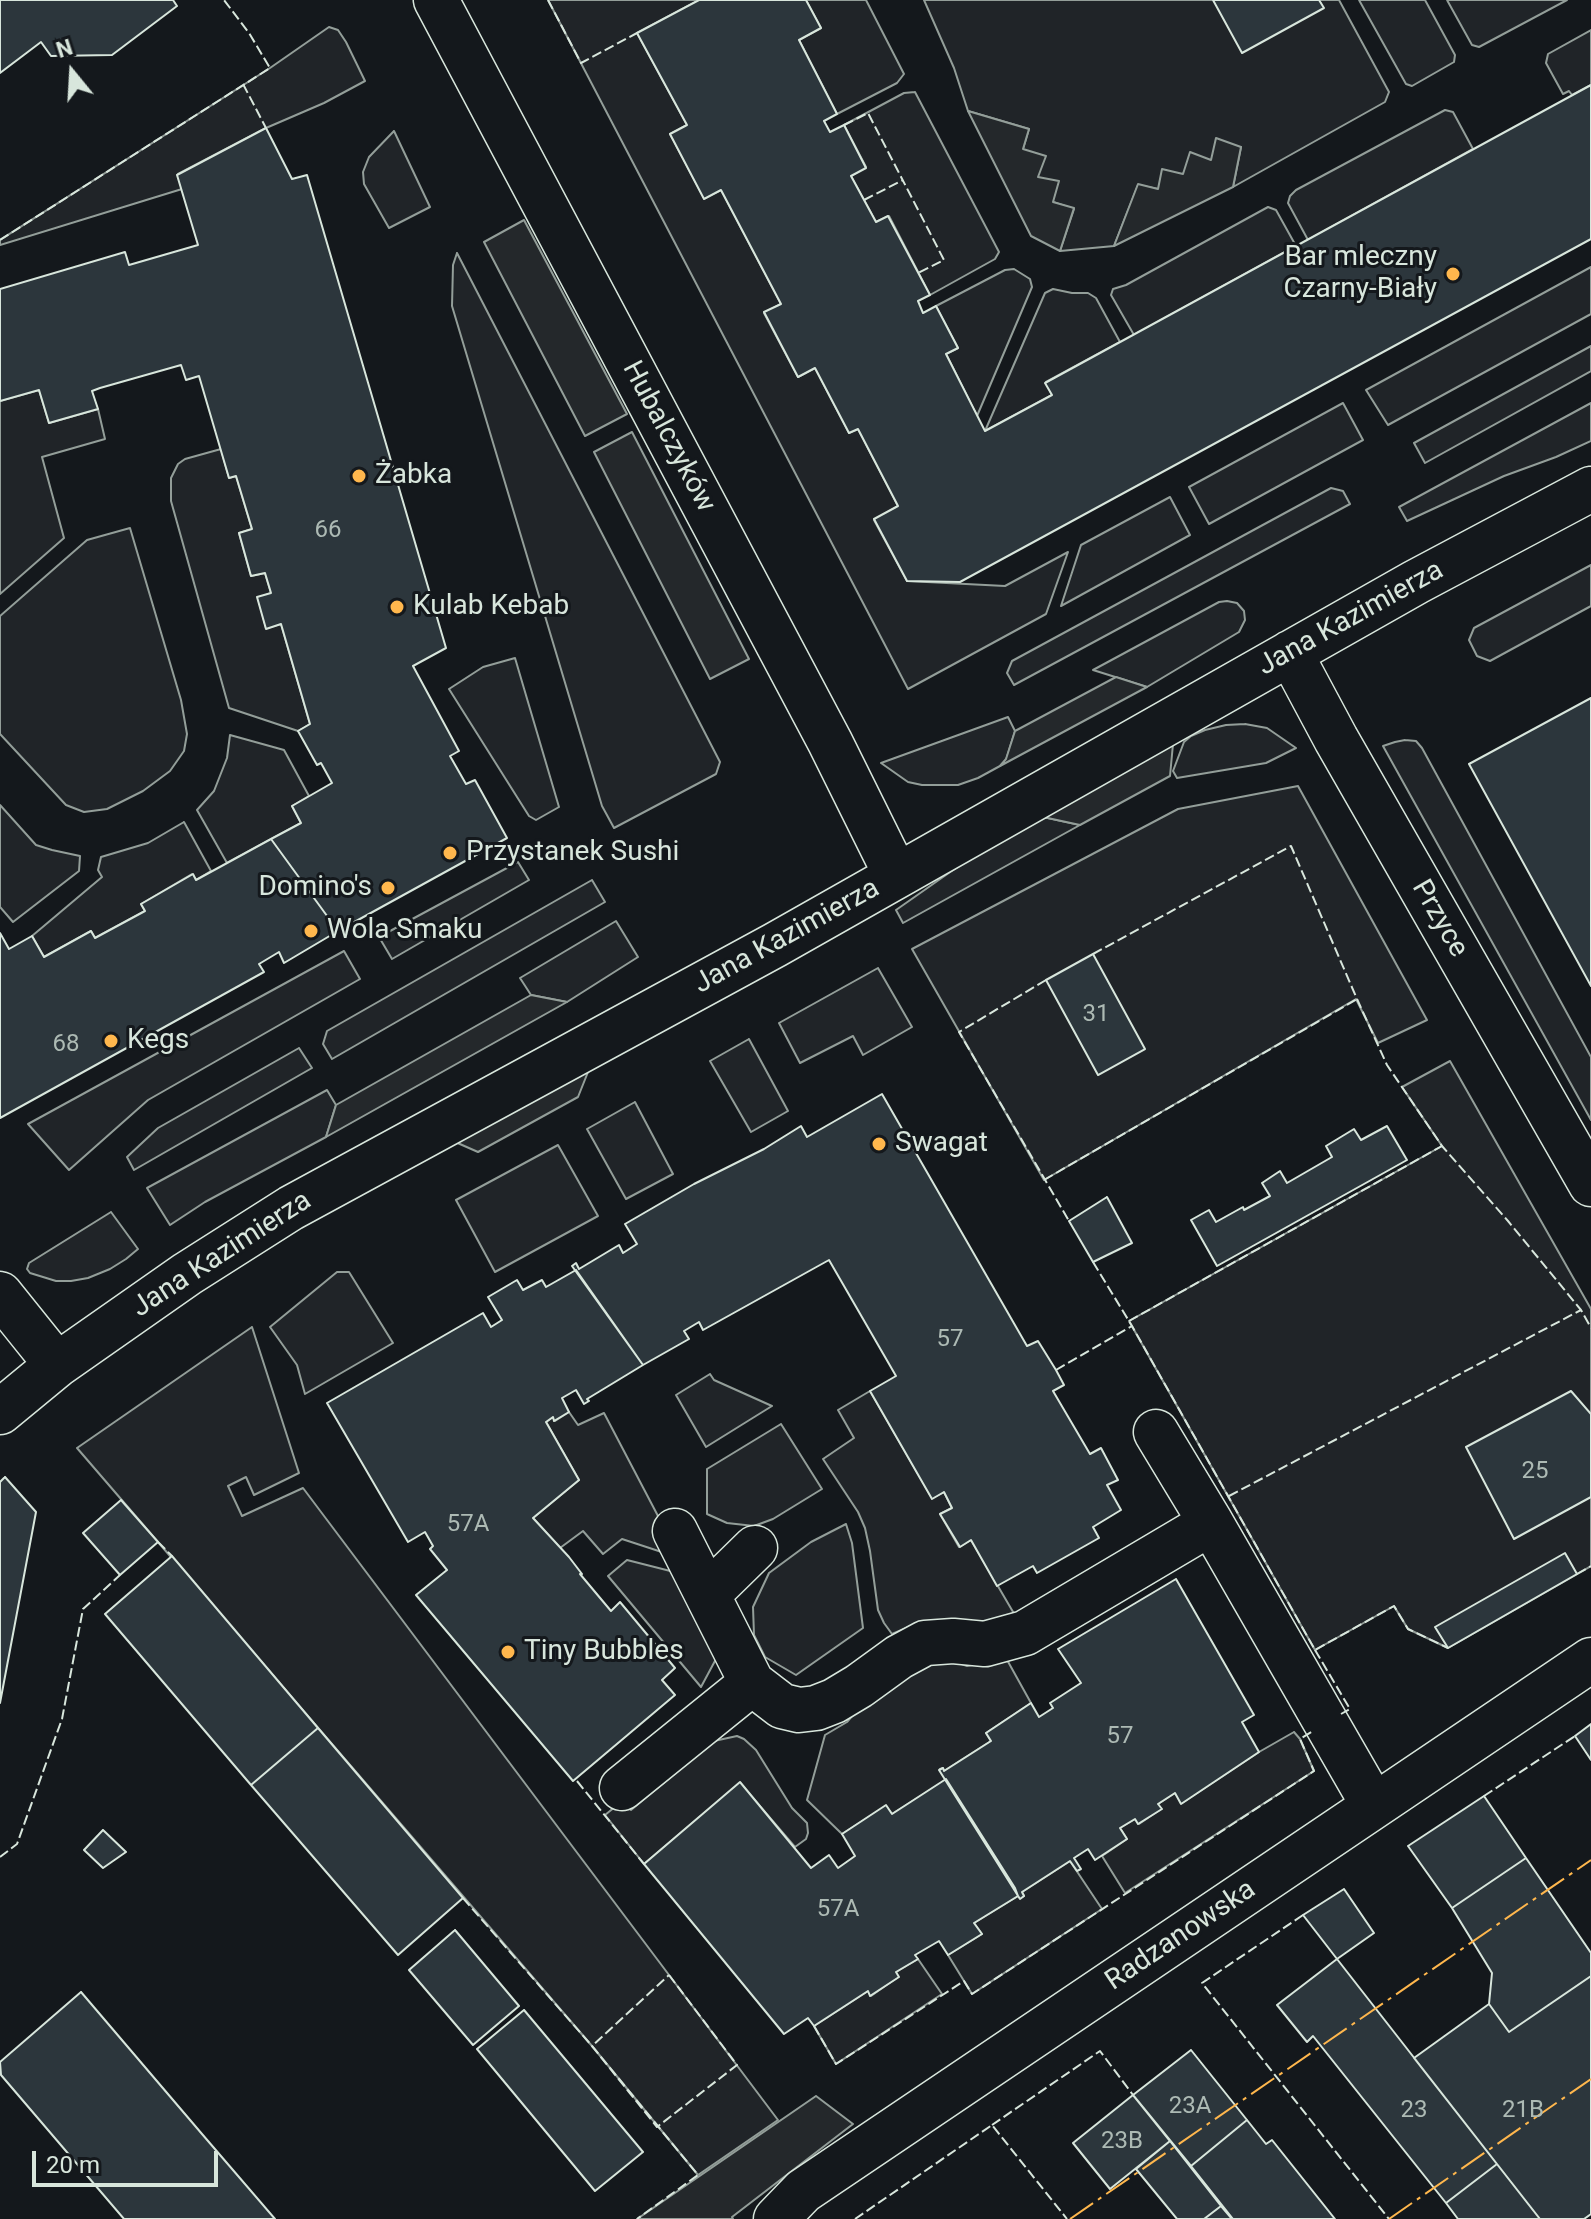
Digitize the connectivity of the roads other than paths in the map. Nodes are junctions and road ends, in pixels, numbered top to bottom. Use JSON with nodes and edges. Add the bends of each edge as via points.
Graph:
{"nodes":[{"id":1,"x":436,"y":0,"type":"edge"},
{"id":2,"x":1591,"y":489,"type":"edge"},
{"id":3,"x":1290,"y":653,"type":"junction"},
{"id":4,"x":896,"y":875,"type":"junction"},
{"id":5,"x":1591,"y":1184,"type":"edge"},
{"id":6,"x":0,"y":1294,"type":"edge"},
{"id":7,"x":57,"y":1365,"type":"junction"},
{"id":8,"x":0,"y":1412,"type":"edge"},
{"id":9,"x":1156,"y":1432,"type":"dead end"},
{"id":10,"x":1211,"y":1523,"type":"junction"},
{"id":11,"x":675,"y":1531,"type":"dead end"},
{"id":12,"x":755,"y":1548,"type":"dead end"},
{"id":13,"x":708,"y":1594,"type":"junction"},
{"id":14,"x":1591,"y":1660,"type":"edge"},
{"id":15,"x":752,"y":1683,"type":"junction"},
{"id":16,"x":622,"y":1788,"type":"dead end"},
{"id":17,"x":1374,"y":1806,"type":"junction"},
{"id":18,"x":776,"y":2219,"type":"edge"}],
"edges":[{"from":1,"to":4,"type":"street","name":"Hubalczyków"},
{"from":2,"to":3,"type":"street","name":"Jana Kazimierza"},
{"from":3,"to":4,"type":"street","name":"Jana Kazimierza"},
{"from":3,"to":5,"type":"street","name":"Przyce"},
{"from":4,"to":7,"type":"street","name":"Jana Kazimierza","via":[[291,1208]]},
{"from":6,"to":7,"type":"street"},
{"from":7,"to":8,"type":"street","name":"Jana Kazimierza"},
{"from":9,"to":10,"type":"street"},
{"from":10,"to":15,"type":"street","via":[[1025,1633],[985,1644],[925,1643],[816,1708],[782,1706]]},
{"from":10,"to":17,"type":"street"},
{"from":11,"to":13,"type":"street"},
{"from":12,"to":13,"type":"street"},
{"from":13,"to":15,"type":"street"},
{"from":14,"to":17,"type":"street","name":"Radzanowska"},
{"from":15,"to":16,"type":"street"},
{"from":17,"to":18,"type":"street","name":"Radzanowska","via":[[803,2191]]}]}
